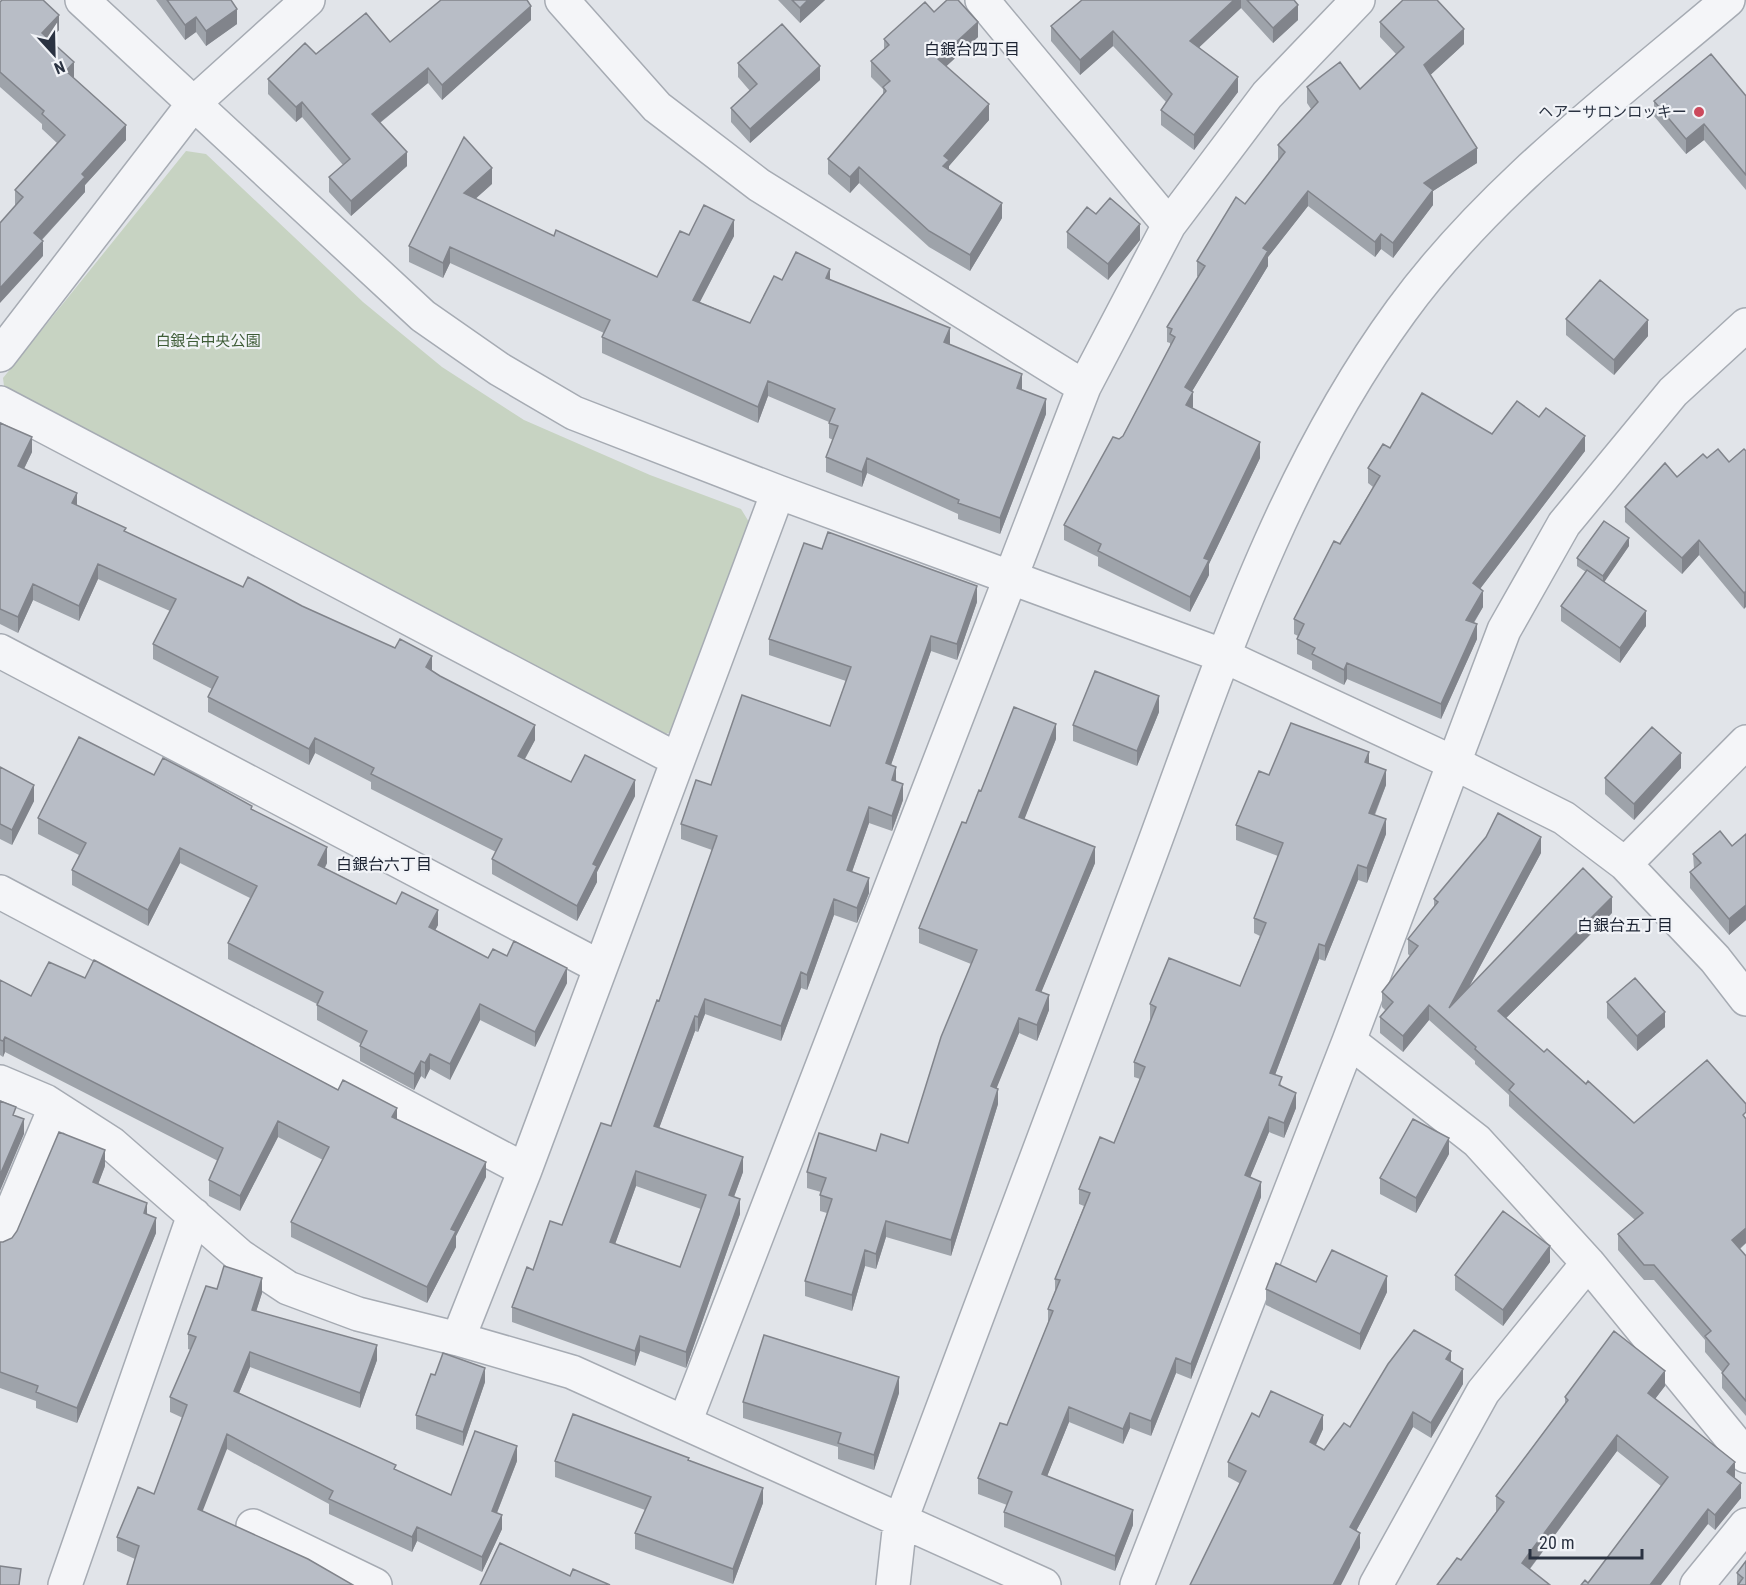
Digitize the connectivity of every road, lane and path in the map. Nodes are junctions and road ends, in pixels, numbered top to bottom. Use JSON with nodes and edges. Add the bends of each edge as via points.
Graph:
{"nodes":[{"id":1,"x":82,"y":0,"type":"edge"},
{"id":2,"x":308,"y":0,"type":"edge"},
{"id":3,"x":562,"y":0,"type":"edge"},
{"id":4,"x":982,"y":0,"type":"edge"},
{"id":5,"x":1358,"y":0,"type":"edge"},
{"id":6,"x":1728,"y":0,"type":"edge"},
{"id":7,"x":194,"y":103,"type":"junction"},
{"id":8,"x":1170,"y":225,"type":"junction"},
{"id":9,"x":1746,"y":325,"type":"edge"},
{"id":10,"x":0,"y":355,"type":"edge"},
{"id":11,"x":1084,"y":387,"type":"junction"},
{"id":12,"x":0,"y":403,"type":"edge"},
{"id":13,"x":778,"y":492,"type":"junction"},
{"id":14,"x":1012,"y":576,"type":"junction"},
{"id":15,"x":0,"y":651,"type":"edge"},
{"id":16,"x":1224,"y":656,"type":"junction"},
{"id":17,"x":1746,"y":742,"type":"edge"},
{"id":18,"x":678,"y":760,"type":"junction"},
{"id":19,"x":1454,"y":763,"type":"junction"},
{"id":20,"x":1625,"y":864,"type":"junction"},
{"id":21,"x":0,"y":892,"type":"edge"},
{"id":22,"x":600,"y":967,"type":"junction"},
{"id":23,"x":1746,"y":999,"type":"edge"},
{"id":24,"x":1349,"y":1041,"type":"junction"},
{"id":25,"x":0,"y":1082,"type":"edge"},
{"id":26,"x":55,"y":1107,"type":"junction"},
{"id":27,"x":525,"y":1170,"type":"junction"},
{"id":28,"x":194,"y":1215,"type":"junction"},
{"id":29,"x":0,"y":1239,"type":"edge"},
{"id":30,"x":1588,"y":1263,"type":"junction"},
{"id":31,"x":458,"y":1339,"type":"junction"},
{"id":32,"x":685,"y":1422,"type":"junction"},
{"id":33,"x":1746,"y":1456,"type":"edge"},
{"id":34,"x":900,"y":1522,"type":"junction"},
{"id":35,"x":1746,"y":1525,"type":"edge"},
{"id":36,"x":253,"y":1526,"type":"dead end"},
{"id":37,"x":65,"y":1585,"type":"edge"},
{"id":38,"x":375,"y":1585,"type":"edge"},
{"id":39,"x":893,"y":1585,"type":"edge"},
{"id":40,"x":1044,"y":1585,"type":"edge"},
{"id":41,"x":1137,"y":1585,"type":"edge"},
{"id":42,"x":1376,"y":1585,"type":"edge"},
{"id":43,"x":1697,"y":1585,"type":"edge"}],
"edges":[{"from":1,"to":7,"type":"street"},
{"from":2,"to":7,"type":"street"},
{"from":3,"to":11,"type":"street","via":[[657,107],[759,185]]},
{"from":4,"to":8,"type":"street"},
{"from":5,"to":8,"type":"street","via":[[1267,95]]},
{"from":6,"to":16,"type":"street","via":[[1553,149],[1470,230],[1402,310],[1345,395],[1290,498]]},
{"from":7,"to":10,"type":"street"},
{"from":7,"to":13,"type":"street","via":[[423,316],[499,369],[574,413]]},
{"from":8,"to":11,"type":"street"},
{"from":9,"to":19,"type":"street","via":[[1672,392],[1564,524],[1504,630]]},
{"from":11,"to":14,"type":"street"},
{"from":12,"to":18,"type":"street"},
{"from":13,"to":14,"type":"street"},
{"from":13,"to":18,"type":"street"},
{"from":14,"to":16,"type":"street"},
{"from":14,"to":32,"type":"street"},
{"from":15,"to":22,"type":"street"},
{"from":16,"to":19,"type":"street"},
{"from":16,"to":34,"type":"street"},
{"from":17,"to":20,"type":"street"},
{"from":18,"to":22,"type":"street"},
{"from":19,"to":20,"type":"street","via":[[1564,818]]},
{"from":19,"to":24,"type":"street"},
{"from":20,"to":23,"type":"street","via":[[1715,959]]},
{"from":21,"to":27,"type":"street"},
{"from":22,"to":27,"type":"street"},
{"from":24,"to":30,"type":"street","via":[[1477,1141]]},
{"from":24,"to":41,"type":"street"},
{"from":25,"to":26,"type":"street"},
{"from":26,"to":28,"type":"street","via":[[112,1144]]},
{"from":26,"to":29,"type":"street"},
{"from":27,"to":31,"type":"street"},
{"from":28,"to":31,"type":"street","via":[[240,1256],[288,1288],[358,1314]]},
{"from":28,"to":37,"type":"street"},
{"from":30,"to":33,"type":"street"},
{"from":30,"to":42,"type":"street","via":[[1483,1392]]},
{"from":31,"to":32,"type":"street","via":[[572,1372]]},
{"from":32,"to":34,"type":"street"},
{"from":34,"to":39,"type":"street"},
{"from":34,"to":40,"type":"street"},
{"from":35,"to":43,"type":"street"},
{"from":36,"to":38,"type":"street"}]}
